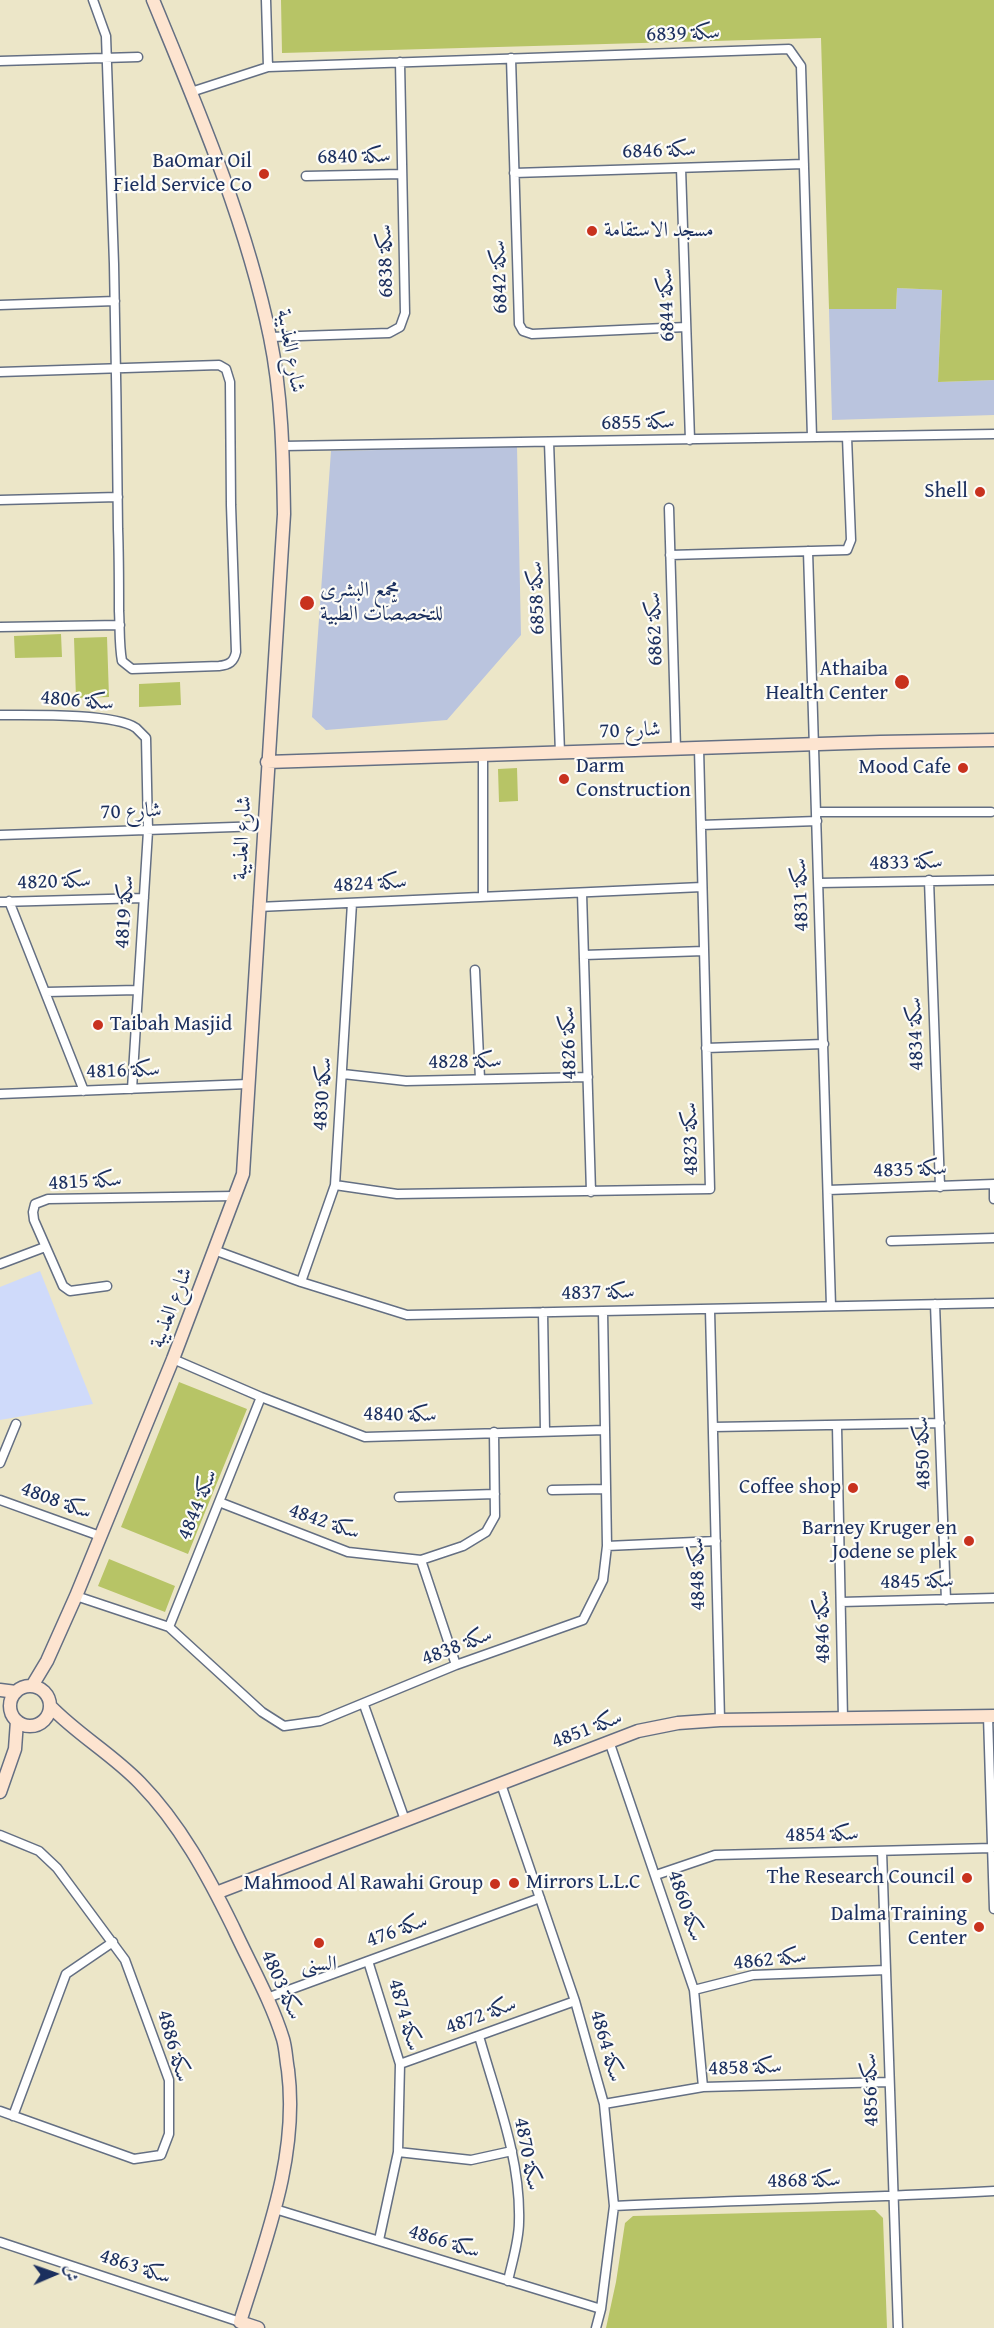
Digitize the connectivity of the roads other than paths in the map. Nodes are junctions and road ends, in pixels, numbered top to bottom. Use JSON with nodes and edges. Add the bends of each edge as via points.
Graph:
{"nodes":[{"id":1,"x":93,"y":0,"type":"edge"},
{"id":2,"x":153,"y":0,"type":"edge"},
{"id":3,"x":266,"y":0,"type":"edge"},
{"id":4,"x":107,"y":57,"type":"junction"},
{"id":5,"x":138,"y":57,"type":"dead end"},
{"id":6,"x":511,"y":58,"type":"junction"},
{"id":7,"x":0,"y":61,"type":"edge"},
{"id":8,"x":400,"y":62,"type":"junction"},
{"id":9,"x":268,"y":67,"type":"junction"},
{"id":10,"x":191,"y":93,"type":"junction"},
{"id":11,"x":804,"y":164,"type":"junction"},
{"id":12,"x":681,"y":168,"type":"junction"},
{"id":13,"x":402,"y":174,"type":"junction"},
{"id":14,"x":514,"y":174,"type":"junction"},
{"id":15,"x":306,"y":176,"type":"dead end"},
{"id":16,"x":115,"y":300,"type":"junction"},
{"id":17,"x":0,"y":305,"type":"edge"},
{"id":18,"x":686,"y":327,"type":"junction"},
{"id":19,"x":270,"y":337,"type":"junction"},
{"id":20,"x":116,"y":368,"type":"junction"},
{"id":21,"x":0,"y":372,"type":"edge"},
{"id":22,"x":994,"y":434,"type":"edge"},
{"id":23,"x":812,"y":437,"type":"junction"},
{"id":24,"x":847,"y":437,"type":"junction"},
{"id":25,"x":690,"y":440,"type":"junction"},
{"id":26,"x":549,"y":442,"type":"junction"},
{"id":27,"x":283,"y":446,"type":"junction"},
{"id":28,"x":118,"y":497,"type":"junction"},
{"id":29,"x":0,"y":500,"type":"edge"},
{"id":30,"x":669,"y":508,"type":"dead end"},
{"id":31,"x":808,"y":551,"type":"junction"},
{"id":32,"x":670,"y":555,"type":"junction"},
{"id":33,"x":120,"y":625,"type":"junction"},
{"id":34,"x":0,"y":627,"type":"edge"},
{"id":35,"x":0,"y":716,"type":"edge"},
{"id":36,"x":146,"y":738,"type":"joint"},
{"id":37,"x":994,"y":740,"type":"edge"},
{"id":38,"x":815,"y":744,"type":"junction"},
{"id":39,"x":699,"y":748,"type":"junction"},
{"id":40,"x":676,"y":749,"type":"junction"},
{"id":41,"x":560,"y":753,"type":"junction"},
{"id":42,"x":483,"y":755,"type":"junction"},
{"id":43,"x":267,"y":762,"type":"junction"},
{"id":44,"x":991,"y":812,"type":"dead end"},
{"id":45,"x":817,"y":817,"type":"junction"},
{"id":46,"x":701,"y":825,"type":"junction"},
{"id":47,"x":263,"y":826,"type":"junction"},
{"id":48,"x":148,"y":831,"type":"junction"},
{"id":49,"x":0,"y":835,"type":"edge"},
{"id":50,"x":929,"y":880,"type":"junction"},
{"id":51,"x":994,"y":880,"type":"edge"},
{"id":52,"x":819,"y":883,"type":"junction"},
{"id":53,"x":702,"y":887,"type":"junction"},
{"id":54,"x":582,"y":893,"type":"junction"},
{"id":55,"x":144,"y":897,"type":"junction"},
{"id":56,"x":483,"y":897,"type":"junction"},
{"id":57,"x":4,"y":902,"type":"edge"},
{"id":58,"x":351,"y":903,"type":"junction"},
{"id":59,"x":258,"y":907,"type":"junction"},
{"id":60,"x":704,"y":951,"type":"junction"},
{"id":61,"x":584,"y":955,"type":"junction"},
{"id":62,"x":475,"y":970,"type":"dead end"},
{"id":63,"x":138,"y":990,"type":"junction"},
{"id":64,"x":46,"y":992,"type":"junction"},
{"id":65,"x":824,"y":1044,"type":"junction"},
{"id":66,"x":706,"y":1048,"type":"junction"},
{"id":67,"x":343,"y":1074,"type":"junction"},
{"id":68,"x":588,"y":1077,"type":"junction"},
{"id":69,"x":480,"y":1079,"type":"junction"},
{"id":70,"x":248,"y":1084,"type":"junction"},
{"id":71,"x":132,"y":1089,"type":"junction"},
{"id":72,"x":84,"y":1091,"type":"junction"},
{"id":73,"x":0,"y":1094,"type":"edge"},
{"id":74,"x":994,"y":1184,"type":"edge"},
{"id":75,"x":335,"y":1185,"type":"junction"},
{"id":76,"x":940,"y":1187,"type":"junction"},
{"id":77,"x":828,"y":1190,"type":"junction"},
{"id":78,"x":591,"y":1192,"type":"junction"},
{"id":79,"x":235,"y":1196,"type":"junction"},
{"id":80,"x":994,"y":1199,"type":"edge"},
{"id":81,"x":994,"y":1238,"type":"edge"},
{"id":82,"x":891,"y":1241,"type":"dead end"},
{"id":83,"x":45,"y":1246,"type":"junction"},
{"id":84,"x":214,"y":1250,"type":"junction"},
{"id":85,"x":0,"y":1264,"type":"edge"},
{"id":86,"x":301,"y":1282,"type":"junction"},
{"id":87,"x":107,"y":1286,"type":"dead end"},
{"id":88,"x":994,"y":1303,"type":"edge"},
{"id":89,"x":936,"y":1304,"type":"junction"},
{"id":90,"x":831,"y":1306,"type":"junction"},
{"id":91,"x":710,"y":1310,"type":"junction"},
{"id":92,"x":603,"y":1311,"type":"junction"},
{"id":93,"x":543,"y":1312,"type":"junction"},
{"id":94,"x":173,"y":1359,"type":"junction"},
{"id":95,"x":261,"y":1397,"type":"junction"},
{"id":96,"x":940,"y":1423,"type":"junction"},
{"id":97,"x":16,"y":1424,"type":"dead end"},
{"id":98,"x":837,"y":1426,"type":"junction"},
{"id":99,"x":713,"y":1427,"type":"junction"},
{"id":100,"x":605,"y":1430,"type":"junction"},
{"id":101,"x":545,"y":1431,"type":"junction"},
{"id":102,"x":494,"y":1432,"type":"junction"},
{"id":103,"x":0,"y":1463,"type":"edge"},
{"id":104,"x":606,"y":1489,"type":"junction"},
{"id":105,"x":552,"y":1490,"type":"dead end"},
{"id":106,"x":495,"y":1494,"type":"junction"},
{"id":107,"x":399,"y":1497,"type":"dead end"},
{"id":108,"x":0,"y":1500,"type":"edge"},
{"id":109,"x":219,"y":1502,"type":"junction"},
{"id":110,"x":100,"y":1536,"type":"junction"},
{"id":111,"x":716,"y":1541,"type":"junction"},
{"id":112,"x":607,"y":1546,"type":"junction"},
{"id":113,"x":422,"y":1560,"type":"junction"},
{"id":114,"x":76,"y":1596,"type":"junction"},
{"id":115,"x":994,"y":1598,"type":"edge"},
{"id":116,"x":945,"y":1600,"type":"junction"},
{"id":117,"x":841,"y":1602,"type":"junction"},
{"id":118,"x":169,"y":1627,"type":"junction"},
{"id":119,"x":47,"y":1661,"type":"junction"},
{"id":120,"x":456,"y":1665,"type":"junction"},
{"id":121,"x":32,"y":1686,"type":"junction"},
{"id":122,"x":0,"y":1691,"type":"edge"},
{"id":123,"x":45,"y":1693,"type":"junction"},
{"id":124,"x":14,"y":1697,"type":"junction"},
{"id":125,"x":363,"y":1705,"type":"junction"},
{"id":126,"x":50,"y":1706,"type":"junction"},
{"id":127,"x":991,"y":1716,"type":"edge"},
{"id":128,"x":843,"y":1719,"type":"junction"},
{"id":129,"x":720,"y":1720,"type":"junction"},
{"id":130,"x":17,"y":1721,"type":"junction"},
{"id":131,"x":66,"y":1722,"type":"junction"},
{"id":132,"x":40,"y":1723,"type":"junction"},
{"id":133,"x":609,"y":1741,"type":"junction"},
{"id":134,"x":15,"y":1749,"type":"junction"},
{"id":135,"x":501,"y":1784,"type":"junction"},
{"id":136,"x":0,"y":1792,"type":"edge"},
{"id":137,"x":405,"y":1820,"type":"junction"},
{"id":138,"x":0,"y":1835,"type":"edge"},
{"id":139,"x":992,"y":1848,"type":"junction"},
{"id":140,"x":882,"y":1851,"type":"junction"},
{"id":141,"x":656,"y":1875,"type":"junction"},
{"id":142,"x":216,"y":1893,"type":"junction"},
{"id":143,"x":540,"y":1898,"type":"junction"},
{"id":144,"x":994,"y":1909,"type":"edge"},
{"id":145,"x":113,"y":1942,"type":"junction"},
{"id":146,"x":368,"y":1961,"type":"junction"},
{"id":147,"x":886,"y":1970,"type":"junction"},
{"id":148,"x":694,"y":1990,"type":"junction"},
{"id":149,"x":267,"y":1998,"type":"junction"},
{"id":150,"x":575,"y":2001,"type":"junction"},
{"id":151,"x":479,"y":2036,"type":"junction"},
{"id":152,"x":400,"y":2064,"type":"junction"},
{"id":153,"x":889,"y":2082,"type":"junction"},
{"id":154,"x":703,"y":2087,"type":"junction"},
{"id":155,"x":604,"y":2104,"type":"junction"},
{"id":156,"x":0,"y":2111,"type":"edge"},
{"id":157,"x":13,"y":2116,"type":"junction"},
{"id":158,"x":512,"y":2151,"type":"junction"},
{"id":159,"x":398,"y":2152,"type":"junction"},
{"id":160,"x":994,"y":2191,"type":"edge"},
{"id":161,"x":893,"y":2197,"type":"junction"},
{"id":162,"x":614,"y":2205,"type":"junction"},
{"id":163,"x":275,"y":2209,"type":"junction"},
{"id":164,"x":379,"y":2240,"type":"junction"},
{"id":165,"x":0,"y":2242,"type":"edge"},
{"id":166,"x":508,"y":2281,"type":"junction"},
{"id":167,"x":601,"y":2309,"type":"junction"},
{"id":168,"x":240,"y":2322,"type":"junction"},
{"id":169,"x":258,"y":2328,"type":"edge"},
{"id":170,"x":596,"y":2328,"type":"edge"},
{"id":171,"x":898,"y":2328,"type":"edge"}],
"edges":[{"from":1,"to":4,"type":"street","via":[[106,36]]},
{"from":2,"to":10,"type":"street","name":"شارع العذيبة"},
{"from":3,"to":9,"type":"street"},
{"from":4,"to":5,"type":"street"},
{"from":4,"to":7,"type":"street"},
{"from":4,"to":16,"type":"street"},
{"from":6,"to":8,"type":"street","name":"سكة 6839"},
{"from":6,"to":11,"type":"street","name":"سكة 6839","via":[[789,49],[801,66]]},
{"from":6,"to":14,"type":"street","name":"سكة 6842"},
{"from":8,"to":9,"type":"street","name":"سكة 6839"},
{"from":8,"to":13,"type":"street","name":"سكة 6838"},
{"from":9,"to":10,"type":"street","name":"سكة 6839"},
{"from":10,"to":19,"type":"street","name":"شارع العذيبة","via":[[251,263]]},
{"from":11,"to":12,"type":"street","name":"سكة 6846"},
{"from":11,"to":23,"type":"street","name":"سكة 6839"},
{"from":12,"to":14,"type":"street","name":"سكة 6846"},
{"from":12,"to":18,"type":"street","name":"سكة 6844"},
{"from":13,"to":15,"type":"street","name":"سكة 6840"},
{"from":13,"to":19,"type":"street","name":"سكة 6838","via":[[405,314],[400,327],[389,333]]},
{"from":14,"to":18,"type":"street","name":"سكة 6842","via":[[519,324],[523,331],[532,334]]},
{"from":16,"to":17,"type":"street"},
{"from":16,"to":20,"type":"street"},
{"from":18,"to":25,"type":"street","name":"سكة 6844"},
{"from":19,"to":27,"type":"street","name":"شارع العذيبة"},
{"from":20,"to":21,"type":"street"},
{"from":20,"to":28,"type":"street"},
{"from":20,"to":33,"type":"street","via":[[219,365],[230,375],[234,658],[226,666],[132,669],[122,661]]},
{"from":22,"to":24,"type":"street","name":"سكة 6855"},
{"from":23,"to":24,"type":"street","name":"سكة 6855"},
{"from":23,"to":25,"type":"street","name":"سكة 6855"},
{"from":24,"to":31,"type":"street","via":[[850,546],[847,550]]},
{"from":25,"to":26,"type":"street","name":"سكة 6855"},
{"from":26,"to":27,"type":"street","name":"سكة 6855"},
{"from":26,"to":41,"type":"street","name":"سكة 6858"},
{"from":27,"to":43,"type":"street","name":"شارع العذيبة","via":[[284,514]]},
{"from":28,"to":29,"type":"street"},
{"from":28,"to":33,"type":"street"},
{"from":30,"to":32,"type":"street","name":"سكة 6862"},
{"from":31,"to":32,"type":"street"},
{"from":31,"to":38,"type":"street","name":"سكة 4831"},
{"from":32,"to":40,"type":"street","name":"سكة 6862"},
{"from":33,"to":34,"type":"street"},
{"from":35,"to":36,"type":"street","name":"سكة 4806","via":[[51,715],[118,722],[135,727]]},
{"from":36,"to":48,"type":"street","name":"سكة 4819"},
{"from":37,"to":38,"type":"street","name":"شارع 70"},
{"from":38,"to":39,"type":"street","name":"شارع 70"},
{"from":38,"to":45,"type":"street","name":"سكة 4831"},
{"from":39,"to":40,"type":"street","name":"شارع 70"},
{"from":39,"to":46,"type":"street","name":"سكة 4823"},
{"from":40,"to":41,"type":"street","name":"شارع 70"},
{"from":41,"to":42,"type":"street","name":"شارع 70"},
{"from":42,"to":43,"type":"street","name":"شارع 70"},
{"from":42,"to":56,"type":"street"},
{"from":43,"to":47,"type":"street","name":"شارع العذيبة"},
{"from":44,"to":45,"type":"street"},
{"from":45,"to":46,"type":"street"},
{"from":45,"to":52,"type":"street","name":"سكة 4831"},
{"from":46,"to":53,"type":"street","name":"سكة 4823"},
{"from":47,"to":48,"type":"street","name":"شارع 70"},
{"from":47,"to":59,"type":"street","name":"شارع العذيبة"},
{"from":48,"to":49,"type":"street","name":"شارع 70"},
{"from":48,"to":55,"type":"street","name":"سكة 4819"},
{"from":50,"to":51,"type":"street","name":"سكة 4833"},
{"from":50,"to":52,"type":"street","name":"سكة 4833"},
{"from":50,"to":76,"type":"street","name":"سكة 4834"},
{"from":52,"to":65,"type":"street","name":"سكة 4831"},
{"from":53,"to":54,"type":"street","name":"سكة 4824"},
{"from":53,"to":60,"type":"street","name":"سكة 4823"},
{"from":54,"to":56,"type":"street","name":"سكة 4824"},
{"from":54,"to":61,"type":"street","name":"سكة 4826"},
{"from":55,"to":57,"type":"street","name":"سكة 4820"},
{"from":55,"to":63,"type":"street","name":"سكة 4819"},
{"from":56,"to":58,"type":"street","name":"سكة 4824"},
{"from":57,"to":64,"type":"street"},
{"from":58,"to":59,"type":"street","name":"سكة 4824"},
{"from":58,"to":67,"type":"street","name":"سكة 4830"},
{"from":59,"to":70,"type":"street","name":"شارع العذيبة"},
{"from":60,"to":61,"type":"street"},
{"from":60,"to":66,"type":"street","name":"سكة 4823"},
{"from":61,"to":68,"type":"street","name":"سكة 4826"},
{"from":62,"to":69,"type":"street"},
{"from":63,"to":64,"type":"street"},
{"from":63,"to":71,"type":"street","name":"سكة 4819"},
{"from":64,"to":72,"type":"street"},
{"from":65,"to":66,"type":"street"},
{"from":65,"to":77,"type":"street","name":"سكة 4831"},
{"from":66,"to":78,"type":"street","name":"سكة 4823","via":[[710,1189]]},
{"from":67,"to":69,"type":"street","name":"سكة 4828","via":[[406,1081]]},
{"from":67,"to":75,"type":"street","name":"سكة 4830"},
{"from":68,"to":69,"type":"street","name":"سكة 4828"},
{"from":68,"to":78,"type":"street","name":"سكة 4826"},
{"from":70,"to":71,"type":"street","name":"سكة 4816"},
{"from":70,"to":79,"type":"street","name":"شارع العذيبة","via":[[243,1174]]},
{"from":71,"to":72,"type":"street","name":"سكة 4816"},
{"from":72,"to":73,"type":"street","name":"سكة 4816"},
{"from":74,"to":76,"type":"street","name":"سكة 4835"},
{"from":74,"to":80,"type":"street"},
{"from":75,"to":78,"type":"street","name":"سكة 4823","via":[[397,1194]]},
{"from":75,"to":86,"type":"street","name":"سكة 4830"},
{"from":76,"to":77,"type":"street","name":"سكة 4835"},
{"from":77,"to":90,"type":"street","name":"سكة 4831"},
{"from":79,"to":83,"type":"street","name":"سكة 4815","via":[[40,1201],[35,1204],[34,1220]]},
{"from":79,"to":84,"type":"street","name":"شارع العذيبة"},
{"from":81,"to":82,"type":"street"},
{"from":83,"to":85,"type":"street"},
{"from":83,"to":87,"type":"street","name":"سكة 4815","via":[[63,1286],[70,1291]]},
{"from":84,"to":86,"type":"street","name":"سكة 4837"},
{"from":84,"to":94,"type":"street","name":"شارع العذيبة"},
{"from":86,"to":93,"type":"street","name":"سكة 4837","via":[[407,1315]]},
{"from":88,"to":89,"type":"street","name":"سكة 4837"},
{"from":89,"to":90,"type":"street","name":"سكة 4837"},
{"from":89,"to":96,"type":"street","name":"سكة 4850"},
{"from":90,"to":91,"type":"street","name":"سكة 4837"},
{"from":91,"to":92,"type":"street","name":"سكة 4837"},
{"from":91,"to":99,"type":"street","name":"سكة 4848"},
{"from":92,"to":93,"type":"street","name":"سكة 4837"},
{"from":92,"to":100,"type":"street","name":"سكة 4838"},
{"from":93,"to":101,"type":"street"},
{"from":94,"to":95,"type":"street","name":"سكة 4840"},
{"from":94,"to":110,"type":"street","name":"شارع العذيبة"},
{"from":95,"to":102,"type":"street","name":"سكة 4840","via":[[365,1437]]},
{"from":95,"to":109,"type":"street","name":"سكة 4844"},
{"from":96,"to":98,"type":"street"},
{"from":96,"to":116,"type":"street","name":"سكة 4850"},
{"from":97,"to":103,"type":"street"},
{"from":98,"to":99,"type":"street"},
{"from":98,"to":117,"type":"street","name":"سكة 4846"},
{"from":99,"to":111,"type":"street","name":"سكة 4848"},
{"from":100,"to":101,"type":"street","name":"سكة 4840"},
{"from":100,"to":104,"type":"street","name":"سكة 4838"},
{"from":101,"to":102,"type":"street","name":"سكة 4840"},
{"from":102,"to":106,"type":"street","name":"سكة 4842"},
{"from":104,"to":105,"type":"street"},
{"from":104,"to":112,"type":"street","name":"سكة 4838"},
{"from":106,"to":107,"type":"street"},
{"from":106,"to":113,"type":"street","name":"سكة 4842","via":[[495,1516],[486,1532],[463,1546]]},
{"from":108,"to":110,"type":"street","name":"سكة 4808"},
{"from":109,"to":113,"type":"street","name":"سكة 4842","via":[[348,1552]]},
{"from":109,"to":118,"type":"street","name":"سكة 4844"},
{"from":110,"to":114,"type":"street","name":"شارع العذيبة"},
{"from":111,"to":112,"type":"street"},
{"from":111,"to":129,"type":"street","name":"سكة 4848"},
{"from":112,"to":120,"type":"street","name":"سكة 4838","via":[[603,1580],[583,1620]]},
{"from":113,"to":120,"type":"street"},
{"from":114,"to":118,"type":"street","name":"سكة 4838"},
{"from":114,"to":119,"type":"street","name":"شارع العذيبة"},
{"from":115,"to":116,"type":"street","name":"سكة 4845"},
{"from":116,"to":117,"type":"street","name":"سكة 4845"},
{"from":117,"to":128,"type":"street","name":"سكة 4846"},
{"from":118,"to":125,"type":"street","name":"سكة 4838","via":[[262,1712],[284,1726],[320,1721]]},
{"from":119,"to":121,"type":"street","name":"شارع العذيبة"},
{"from":119,"to":123,"type":"street","name":"شارع العذيبة"},
{"from":120,"to":125,"type":"street","name":"سكة 4838"},
{"from":121,"to":123,"type":"street"},
{"from":121,"to":124,"type":"street","via":[[21,1688]]},
{"from":122,"to":124,"type":"street"},
{"from":123,"to":126,"type":"street"},
{"from":124,"to":130,"type":"street","via":[[11,1712]]},
{"from":125,"to":137,"type":"street"},
{"from":126,"to":131,"type":"street","name":"سكة 4803"},
{"from":126,"to":132,"type":"street"},
{"from":127,"to":128,"type":"street","name":"سكة 4851"},
{"from":127,"to":139,"type":"street"},
{"from":128,"to":129,"type":"street","name":"سكة 4851"},
{"from":129,"to":133,"type":"street","name":"سكة 4851","via":[[678,1723]]},
{"from":130,"to":132,"type":"street","via":[[25,1726]]},
{"from":130,"to":134,"type":"street"},
{"from":131,"to":132,"type":"street"},
{"from":131,"to":142,"type":"street","name":"سكة 4803","via":[[141,1784],[176,1825]]},
{"from":132,"to":134,"type":"street"},
{"from":133,"to":135,"type":"street","name":"سكة 4851"},
{"from":133,"to":141,"type":"street","name":"سكة 4860"},
{"from":134,"to":136,"type":"street"},
{"from":135,"to":137,"type":"street","name":"سكة 4851"},
{"from":135,"to":143,"type":"street","name":"سكة 4864"},
{"from":137,"to":142,"type":"street","name":"سكة 4851"},
{"from":138,"to":145,"type":"street","name":"سكة 4886","via":[[39,1851],[57,1868]]},
{"from":139,"to":140,"type":"street","name":"سكة 4854"},
{"from":139,"to":144,"type":"street"},
{"from":140,"to":141,"type":"street","name":"سكة 4854","via":[[715,1856]]},
{"from":140,"to":147,"type":"street","name":"سكة 4856"},
{"from":141,"to":148,"type":"street","name":"سكة 4860"},
{"from":142,"to":149,"type":"street","name":"سكة 4803"},
{"from":143,"to":146,"type":"street","name":"سكة 476"},
{"from":143,"to":150,"type":"street","name":"سكة 4864"},
{"from":145,"to":157,"type":"street","via":[[66,1974]]},
{"from":145,"to":157,"type":"street","name":"سكة 4886","via":[[130,1971],[169,2080],[169,2134],[161,2155],[134,2159]]},
{"from":146,"to":149,"type":"street","name":"سكة 476"},
{"from":146,"to":152,"type":"street","name":"سكة 4874"},
{"from":147,"to":148,"type":"street","name":"سكة 4862","via":[[753,1975]]},
{"from":147,"to":153,"type":"street","name":"سكة 4856"},
{"from":148,"to":154,"type":"street","name":"سكة 4860"},
{"from":149,"to":163,"type":"street","name":"سكة 4803","via":[[284,2041],[290,2083],[287,2156]]},
{"from":150,"to":151,"type":"street","name":"سكة 4872"},
{"from":150,"to":155,"type":"street","name":"سكة 4864"},
{"from":151,"to":152,"type":"street","name":"سكة 4872"},
{"from":151,"to":158,"type":"street","name":"سكة 4870"},
{"from":152,"to":159,"type":"street","name":"سكة 4874"},
{"from":153,"to":154,"type":"street","name":"سكة 4858"},
{"from":153,"to":161,"type":"street","name":"سكة 4856"},
{"from":154,"to":155,"type":"street","name":"سكة 4858"},
{"from":155,"to":162,"type":"street","name":"سكة 4864"},
{"from":156,"to":157,"type":"street","name":"سكة 4886"},
{"from":158,"to":159,"type":"street","via":[[471,2160]]},
{"from":158,"to":166,"type":"street","name":"سكة 4870","via":[[519,2224]]},
{"from":159,"to":164,"type":"street","name":"سكة 4874"},
{"from":160,"to":161,"type":"street","name":"سكة 4868"},
{"from":161,"to":162,"type":"street","name":"سكة 4868"},
{"from":161,"to":171,"type":"street","name":"سكة 4856"},
{"from":162,"to":167,"type":"street","name":"سكة 4864"},
{"from":163,"to":164,"type":"street","name":"سكة 4866"},
{"from":163,"to":168,"type":"street","name":"سكة 4803"},
{"from":164,"to":166,"type":"street","name":"سكة 4866"},
{"from":165,"to":168,"type":"street","name":"سكة 4863"},
{"from":166,"to":167,"type":"street","name":"سكة 4866"},
{"from":167,"to":170,"type":"street","name":"سكة 4864"},
{"from":168,"to":169,"type":"street","name":"سكة 4863"}]}
